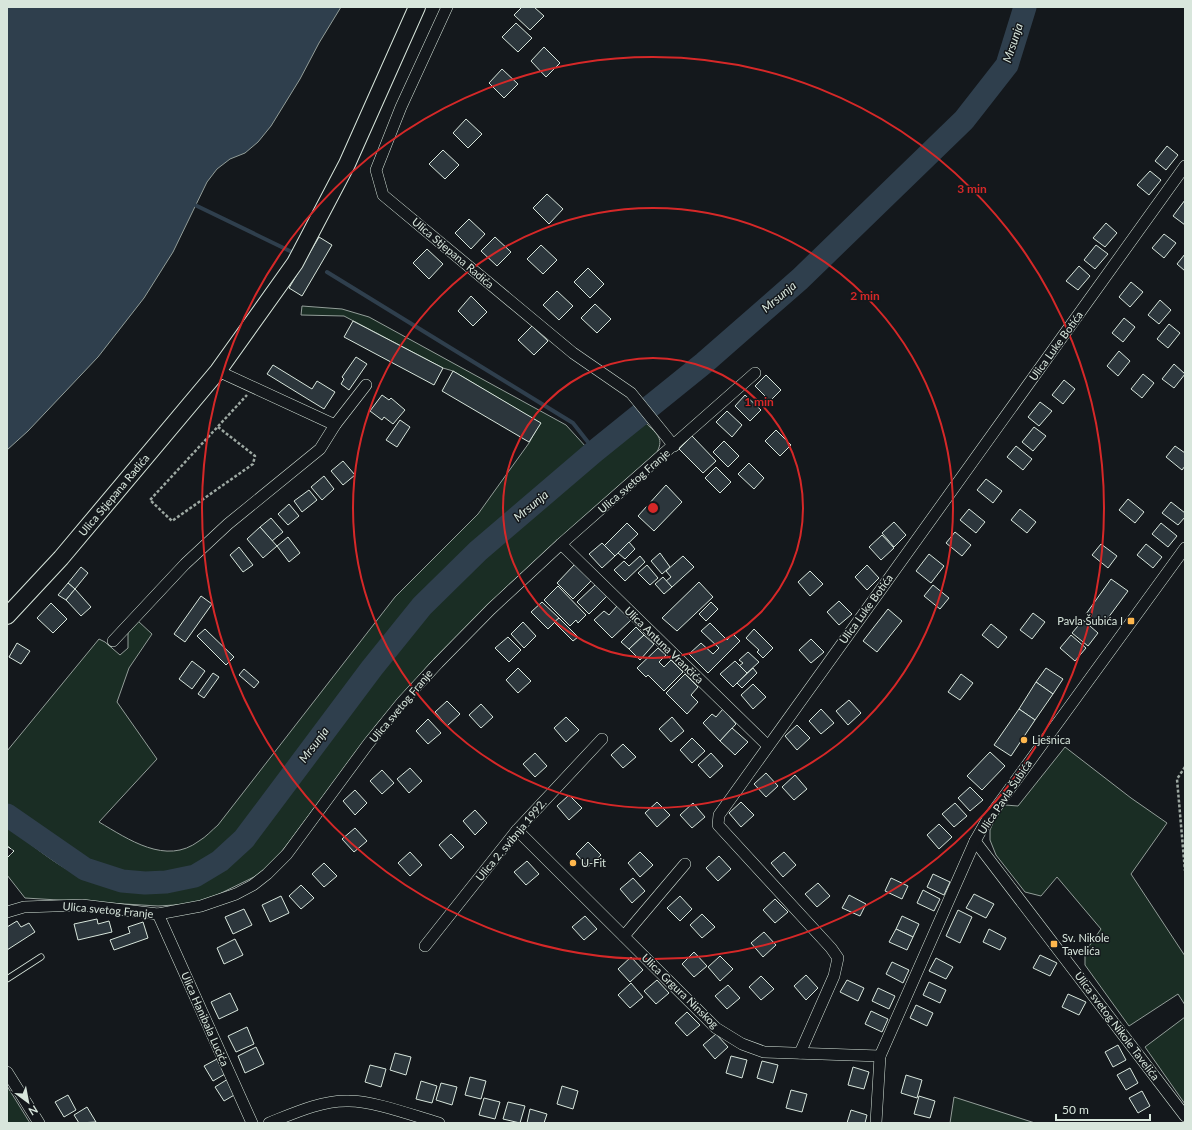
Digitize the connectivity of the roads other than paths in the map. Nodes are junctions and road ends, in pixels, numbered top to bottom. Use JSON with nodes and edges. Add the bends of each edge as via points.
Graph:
{"nodes":[{"id":1,"x":417,"y":7,"type":"edge"},
{"id":2,"x":447,"y":7,"type":"edge"},
{"id":3,"x":1185,"y":166,"type":"edge"},
{"id":4,"x":218,"y":371,"type":"junction"},
{"id":5,"x":755,"y":373,"type":"dead end"},
{"id":6,"x":366,"y":385,"type":"dead end"},
{"id":7,"x":335,"y":425,"type":"junction"},
{"id":8,"x":674,"y":446,"type":"junction"},
{"id":9,"x":561,"y":544,"type":"junction"},
{"id":10,"x":1185,"y":548,"type":"edge"},
{"id":11,"x":7,"y":616,"type":"edge"},
{"id":12,"x":113,"y":641,"type":"dead end"},
{"id":13,"x":602,"y":739,"type":"dead end"},
{"id":14,"x":768,"y":746,"type":"junction"},
{"id":15,"x":517,"y":830,"type":"junction"},
{"id":16,"x":975,"y":841,"type":"junction"},
{"id":17,"x":685,"y":864,"type":"dead end"},
{"id":18,"x":7,"y":912,"type":"edge"},
{"id":19,"x":158,"y":914,"type":"junction"},
{"id":20,"x":624,"y":936,"type":"junction"},
{"id":21,"x":425,"y":946,"type":"dead end"},
{"id":22,"x":41,"y":957,"type":"dead end"},
{"id":23,"x":7,"y":979,"type":"edge"},
{"id":24,"x":800,"y":1053,"type":"junction"},
{"id":25,"x":880,"y":1056,"type":"junction"},
{"id":26,"x":7,"y":1072,"type":"edge"},
{"id":27,"x":1185,"y":1116,"type":"edge"},
{"id":28,"x":398,"y":1118,"type":"edge"},
{"id":29,"x":39,"y":1123,"type":"edge"},
{"id":30,"x":252,"y":1123,"type":"edge"},
{"id":31,"x":269,"y":1123,"type":"edge"},
{"id":32,"x":439,"y":1123,"type":"edge"},
{"id":33,"x":876,"y":1123,"type":"edge"}],
"edges":[{"from":1,"to":4,"type":"main road","name":"Ulica Stjepana Radića","via":[[347,164],[307,243]]},
{"from":2,"to":8,"type":"street","name":"Ulica Stjepana Radića","via":[[401,107],[376,170],[383,195],[573,353],[631,393]]},
{"from":3,"to":14,"type":"street","name":"Ulica Luke Botića"},
{"from":4,"to":7,"type":"street"},
{"from":4,"to":11,"type":"main road","name":"Ulica Stjepana Radića","via":[[61,558]]},
{"from":5,"to":8,"type":"street","name":"Ulica svetog Franje"},
{"from":6,"to":7,"type":"street"},
{"from":7,"to":12,"type":"street","via":[[320,449],[228,524],[185,564]]},
{"from":8,"to":9,"type":"street","name":"Ulica svetog Franje"},
{"from":9,"to":14,"type":"street","name":"Ulica Antuna Vrančića"},
{"from":9,"to":19,"type":"street","name":"Ulica svetog Franje","via":[[491,609],[402,702],[295,843],[267,874],[236,894],[201,906]]},
{"from":10,"to":16,"type":"street","name":"Ulica Pavla Šubića","via":[[1000,799]]},
{"from":13,"to":15,"type":"street","name":"Ulica 2. svibnja 1992."},
{"from":14,"to":24,"type":"street","name":"Ulica Luke Botića","via":[[720,815],[718,825],[838,958],[834,976]]},
{"from":15,"to":20,"type":"street","name":"Ulica Grgura Ninskog"},
{"from":15,"to":21,"type":"street","name":"Ulica 2. svibnja 1992."},
{"from":16,"to":25,"type":"street","name":"Ulica Pavla Šubića"},
{"from":16,"to":27,"type":"street","name":"Ulica svetog Nikole Tavelića"},
{"from":17,"to":20,"type":"street"},
{"from":18,"to":19,"type":"street","name":"Ulica svetog Franje","via":[[24,907],[82,905]]},
{"from":19,"to":30,"type":"street","name":"Ulica Hanibala Lucića"},
{"from":20,"to":24,"type":"street","name":"Ulica Grgura Ninskog","via":[[716,1028],[742,1044],[764,1052]]},
{"from":22,"to":23,"type":"lane"},
{"from":24,"to":25,"type":"street","name":"Ulica Grgura Ninskog"},
{"from":25,"to":33,"type":"street","name":"Ulica Pavla Šubića"},
{"from":26,"to":29,"type":"street"},
{"from":28,"to":31,"type":"street","via":[[368,1103],[349,1100],[320,1105]]},
{"from":28,"to":32,"type":"street"}]}
